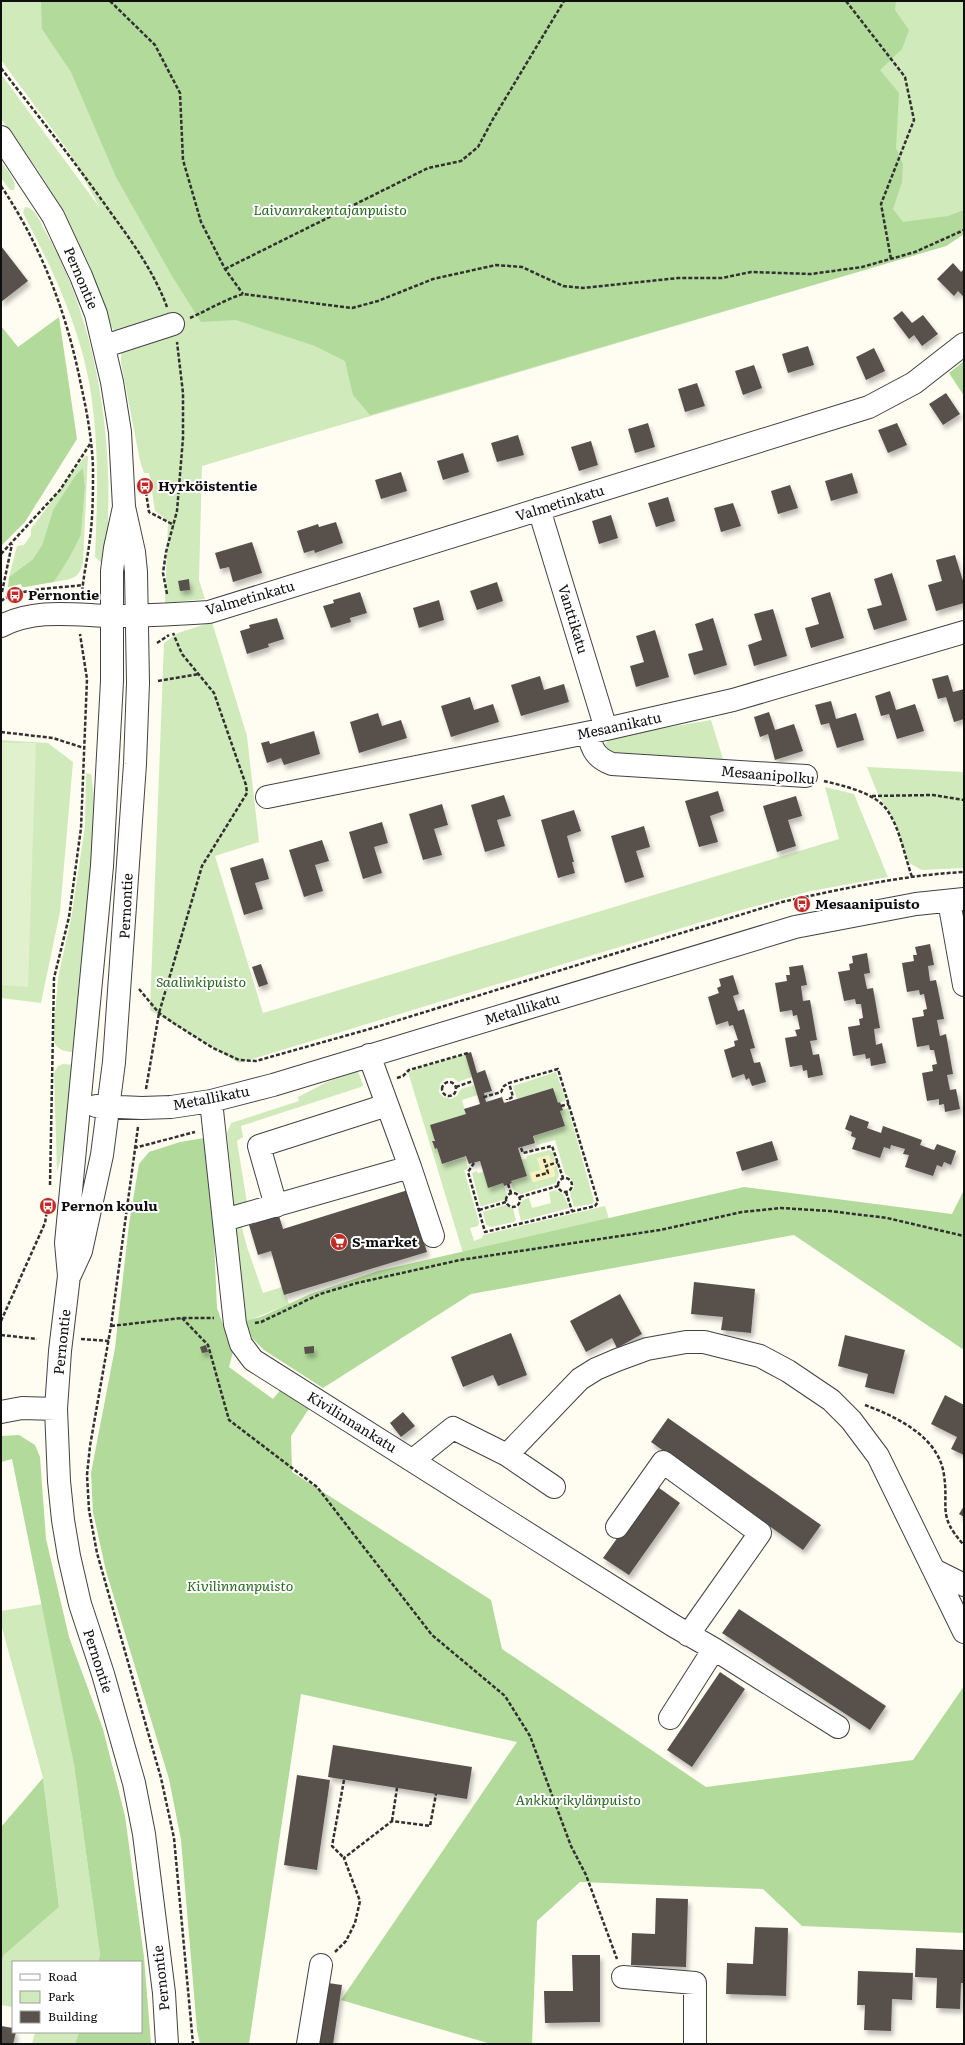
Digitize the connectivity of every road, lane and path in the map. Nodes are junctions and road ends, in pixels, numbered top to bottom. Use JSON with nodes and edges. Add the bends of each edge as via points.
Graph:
{"nodes":[{"id":1,"x":110,"y":1,"type":"edge"},
{"id":2,"x":564,"y":1,"type":"edge"},
{"id":3,"x":846,"y":1,"type":"edge"},
{"id":4,"x":1,"y":137,"type":"edge"},
{"id":5,"x":1,"y":186,"type":"edge"},
{"id":6,"x":964,"y":230,"type":"edge"},
{"id":7,"x":891,"y":258,"type":"junction"},
{"id":8,"x":225,"y":269,"type":"junction"},
{"id":9,"x":243,"y":294,"type":"junction"},
{"id":10,"x":173,"y":324,"type":"joint"},
{"id":11,"x":964,"y":344,"type":"edge"},
{"id":12,"x":104,"y":346,"type":"junction"},
{"id":13,"x":91,"y":444,"type":"junction"},
{"id":14,"x":145,"y":486,"type":"dead end"},
{"id":15,"x":124,"y":507,"type":"junction"},
{"id":16,"x":539,"y":509,"type":"junction"},
{"id":17,"x":174,"y":526,"type":"dead end"},
{"id":18,"x":12,"y":543,"type":"junction"},
{"id":19,"x":1,"y":554,"type":"edge"},
{"id":20,"x":83,"y":586,"type":"junction"},
{"id":21,"x":2,"y":591,"type":"edge"},
{"id":22,"x":7,"y":596,"type":"junction"},
{"id":23,"x":1,"y":602,"type":"edge"},
{"id":24,"x":81,"y":615,"type":"junction"},
{"id":25,"x":111,"y":616,"type":"junction"},
{"id":26,"x":138,"y":616,"type":"junction"},
{"id":27,"x":1,"y":626,"type":"edge"},
{"id":28,"x":964,"y":632,"type":"edge"},
{"id":29,"x":199,"y":674,"type":"dead end"},
{"id":30,"x":155,"y":681,"type":"dead end"},
{"id":31,"x":597,"y":731,"type":"junction"},
{"id":32,"x":1,"y":732,"type":"edge"},
{"id":33,"x":84,"y":748,"type":"junction"},
{"id":34,"x":806,"y":776,"type":"joint"},
{"id":35,"x":872,"y":796,"type":"junction"},
{"id":36,"x":268,"y":797,"type":"dead end"},
{"id":37,"x":964,"y":800,"type":"edge"},
{"id":38,"x":964,"y":872,"type":"edge"},
{"id":39,"x":912,"y":877,"type":"junction"},
{"id":40,"x":801,"y":898,"type":"junction"},
{"id":41,"x":956,"y":900,"type":"edge"},
{"id":42,"x":802,"y":904,"type":"dead end"},
{"id":43,"x":964,"y":985,"type":"edge"},
{"id":44,"x":139,"y":988,"type":"dead end"},
{"id":45,"x":468,"y":1053,"type":"dead end"},
{"id":46,"x":369,"y":1056,"type":"junction"},
{"id":47,"x":473,"y":1081,"type":"dead end"},
{"id":48,"x":380,"y":1084,"type":"junction"},
{"id":49,"x":509,"y":1084,"type":"junction"},
{"id":50,"x":456,"y":1087,"type":"junction"},
{"id":51,"x":496,"y":1093,"type":"junction"},
{"id":52,"x":481,"y":1098,"type":"dead end"},
{"id":53,"x":498,"y":1098,"type":"dead end"},
{"id":54,"x":507,"y":1099,"type":"dead end"},
{"id":55,"x":211,"y":1101,"type":"junction"},
{"id":56,"x":387,"y":1104,"type":"junction"},
{"id":57,"x":569,"y":1104,"type":"junction"},
{"id":58,"x":80,"y":1105,"type":"junction"},
{"id":59,"x":562,"y":1106,"type":"dead end"},
{"id":60,"x":109,"y":1107,"type":"junction"},
{"id":61,"x":197,"y":1132,"type":"dead end"},
{"id":62,"x":134,"y":1148,"type":"dead end"},
{"id":63,"x":521,"y":1148,"type":"dead end"},
{"id":64,"x":544,"y":1159,"type":"dead end"},
{"id":65,"x":558,"y":1162,"type":"junction"},
{"id":66,"x":474,"y":1163,"type":"dead end"},
{"id":67,"x":546,"y":1166,"type":"junction"},
{"id":68,"x":410,"y":1167,"type":"junction"},
{"id":69,"x":536,"y":1176,"type":"dead end"},
{"id":70,"x":563,"y":1178,"type":"junction"},
{"id":71,"x":508,"y":1184,"type":"dead end"},
{"id":72,"x":558,"y":1186,"type":"junction"},
{"id":73,"x":49,"y":1192,"type":"dead end"},
{"id":74,"x":566,"y":1192,"type":"junction"},
{"id":75,"x":511,"y":1194,"type":"junction"},
{"id":76,"x":520,"y":1197,"type":"junction"},
{"id":77,"x":506,"y":1202,"type":"junction"},
{"id":78,"x":48,"y":1206,"type":"dead end"},
{"id":79,"x":276,"y":1206,"type":"junction"},
{"id":80,"x":479,"y":1210,"type":"junction"},
{"id":81,"x":572,"y":1211,"type":"junction"},
{"id":82,"x":224,"y":1220,"type":"junction"},
{"id":83,"x":432,"y":1236,"type":"dead end"},
{"id":84,"x":964,"y":1236,"type":"edge"},
{"id":85,"x":69,"y":1276,"type":"junction"},
{"id":86,"x":182,"y":1318,"type":"junction"},
{"id":87,"x":1,"y":1321,"type":"edge"},
{"id":88,"x":235,"y":1324,"type":"junction"},
{"id":89,"x":112,"y":1326,"type":"dead end"},
{"id":90,"x":1,"y":1335,"type":"edge"},
{"id":91,"x":37,"y":1339,"type":"dead end"},
{"id":92,"x":78,"y":1339,"type":"dead end"},
{"id":93,"x":861,"y":1403,"type":"dead end"},
{"id":94,"x":56,"y":1409,"type":"junction"},
{"id":95,"x":1,"y":1412,"type":"edge"},
{"id":96,"x":507,"y":1455,"type":"junction"},
{"id":97,"x":413,"y":1460,"type":"junction"},
{"id":98,"x":554,"y":1487,"type":"dead end"},
{"id":99,"x":617,"y":1527,"type":"dead end"},
{"id":100,"x":963,"y":1544,"type":"edge"},
{"id":101,"x":936,"y":1571,"type":"junction"},
{"id":102,"x":964,"y":1585,"type":"edge"},
{"id":103,"x":681,"y":1630,"type":"junction"},
{"id":104,"x":964,"y":1632,"type":"edge"},
{"id":105,"x":714,"y":1649,"type":"junction"},
{"id":106,"x":670,"y":1718,"type":"dead end"},
{"id":107,"x":838,"y":1727,"type":"dead end"},
{"id":108,"x":344,"y":1780,"type":"dead end"},
{"id":109,"x":397,"y":1788,"type":"dead end"},
{"id":110,"x":436,"y":1794,"type":"dead end"},
{"id":111,"x":392,"y":1821,"type":"junction"},
{"id":112,"x":344,"y":1858,"type":"junction"},
{"id":113,"x":321,"y":1965,"type":"joint"},
{"id":114,"x":623,"y":1977,"type":"joint"},
{"id":115,"x":167,"y":2044,"type":"edge"},
{"id":116,"x":193,"y":2044,"type":"edge"},
{"id":117,"x":308,"y":2044,"type":"edge"},
{"id":118,"x":695,"y":2044,"type":"edge"}],
"edges":[{"from":1,"to":8,"type":"path","via":[[155,45],[180,93],[183,160],[201,222]]},
{"from":2,"to":8,"type":"path","via":[[478,146],[461,161],[428,168]]},
{"from":3,"to":7,"type":"path","via":[[905,77],[914,120],[882,204]]},
{"from":4,"to":12,"type":"street","name":"Pernontie","via":[[38,191],[66,242],[96,314]]},
{"from":5,"to":13,"type":"path","via":[[44,264],[65,317],[85,404]]},
{"from":6,"to":7,"type":"path","via":[[916,252]]},
{"from":7,"to":9,"type":"path","via":[[862,267],[811,274],[751,272],[722,278],[678,278],[583,288],[563,286],[522,267],[496,265],[433,279],[378,301],[352,308]]},
{"from":8,"to":9,"type":"path"},
{"from":9,"to":10,"type":"path"},
{"from":10,"to":12,"type":"street"},
{"from":11,"to":16,"type":"street","name":"Valmetinkatu","via":[[914,383],[869,407]]},
{"from":12,"to":15,"type":"street","name":"Pernontie","via":[[120,432]]},
{"from":13,"to":18,"type":"path","via":[[60,490]]},
{"from":13,"to":20,"type":"path","via":[[93,468],[90,537]]},
{"from":14,"to":17,"type":"path","via":[[149,512]]},
{"from":15,"to":25,"type":"street","name":"Pernontie","via":[[112,571]]},
{"from":15,"to":26,"type":"street","name":"Pernontie","via":[[134,552]]},
{"from":16,"to":26,"type":"street","name":"Valmetinkatu","via":[[209,612]]},
{"from":16,"to":31,"type":"street","name":"Vanttikatu"},
{"from":18,"to":19,"type":"path"},
{"from":18,"to":21,"type":"path"},
{"from":20,"to":22,"type":"path"},
{"from":20,"to":24,"type":"path"},
{"from":21,"to":22,"type":"path"},
{"from":22,"to":23,"type":"path"},
{"from":24,"to":25,"type":"street"},
{"from":24,"to":27,"type":"street","via":[[53,613],[27,616]]},
{"from":24,"to":33,"type":"path","via":[[79,640],[87,679]]},
{"from":25,"to":26,"type":"street"},
{"from":25,"to":58,"type":"street","name":"Pernontie","via":[[112,681],[102,866]]},
{"from":26,"to":60,"type":"street","name":"Pernontie","via":[[135,764],[124,939]]},
{"from":28,"to":31,"type":"street","name":"Mesaanikatu","via":[[733,700]]},
{"from":29,"to":30,"type":"path"},
{"from":31,"to":34,"type":"street","name":"Mesaanipolku","via":[[596,756],[612,764]]},
{"from":31,"to":36,"type":"street","name":"Mesaanikatu"},
{"from":32,"to":33,"type":"path","via":[[53,738]]},
{"from":33,"to":73,"type":"path","via":[[81,828],[69,917],[54,978]]},
{"from":34,"to":35,"type":"path","name":"Mesaanipolku"},
{"from":35,"to":37,"type":"path","via":[[933,795]]},
{"from":35,"to":39,"type":"path","name":"Mesaanipolku","via":[[889,812]]},
{"from":38,"to":39,"type":"path"},
{"from":39,"to":40,"type":"path"},
{"from":40,"to":42,"type":"path"},
{"from":40,"to":44,"type":"path","via":[[256,1062],[239,1060],[213,1048],[159,1013]]},
{"from":41,"to":43,"type":"street"},
{"from":41,"to":46,"type":"street","name":"Metallikatu","via":[[916,904],[795,927]]},
{"from":45,"to":48,"type":"path","via":[[409,1070],[402,1076]]},
{"from":46,"to":48,"type":"street"},
{"from":46,"to":55,"type":"street","name":"Metallikatu"},
{"from":47,"to":50,"type":"path"},
{"from":48,"to":56,"type":"street"},
{"from":49,"to":51,"type":"path"},
{"from":49,"to":54,"type":"path","via":[[513,1097]]},
{"from":49,"to":57,"type":"path","via":[[558,1068]]},
{"from":50,"to":50,"type":"path","via":[[456,1092],[452,1095],[447,1096],[442,1091],[442,1086],[447,1082],[452,1082]]},
{"from":51,"to":52,"type":"path"},
{"from":51,"to":53,"type":"path"},
{"from":55,"to":60,"type":"street","name":"Metallikatu","via":[[154,1108]]},
{"from":55,"to":82,"type":"street","name":"Kivilinnankatu"},
{"from":56,"to":68,"type":"street"},
{"from":56,"to":79,"type":"street","via":[[259,1146]]},
{"from":57,"to":59,"type":"path"},
{"from":57,"to":81,"type":"path","via":[[598,1201],[595,1206]]},
{"from":58,"to":60,"type":"street","name":"Metallikatu"},
{"from":58,"to":85,"type":"street","name":"Pernontie","via":[[66,1243]]},
{"from":60,"to":85,"type":"street","name":"Pernontie","via":[[102,1155],[81,1251]]},
{"from":61,"to":62,"type":"path"},
{"from":63,"to":65,"type":"path","via":[[523,1153],[551,1145]]},
{"from":64,"to":67,"type":"path"},
{"from":65,"to":67,"type":"path"},
{"from":65,"to":70,"type":"path"},
{"from":66,"to":80,"type":"path","via":[[468,1172]]},
{"from":67,"to":69,"type":"path","via":[[548,1173]]},
{"from":68,"to":79,"type":"street"},
{"from":68,"to":83,"type":"street"},
{"from":70,"to":72,"type":"path","via":[[559,1180]]},
{"from":70,"to":74,"type":"path","via":[[567,1178],[572,1184]]},
{"from":71,"to":75,"type":"path"},
{"from":72,"to":74,"type":"path","via":[[561,1191]]},
{"from":72,"to":76,"type":"path"},
{"from":74,"to":81,"type":"path"},
{"from":75,"to":76,"type":"path","via":[[515,1193]]},
{"from":75,"to":77,"type":"path"},
{"from":76,"to":77,"type":"path","via":[[520,1202],[515,1207]]},
{"from":77,"to":80,"type":"path"},
{"from":78,"to":87,"type":"path","via":[[45,1222]]},
{"from":79,"to":82,"type":"street"},
{"from":80,"to":81,"type":"path","via":[[485,1232]]},
{"from":82,"to":88,"type":"street","name":"Kivilinnankatu"},
{"from":84,"to":88,"type":"path","via":[[887,1218],[830,1211],[781,1208],[742,1212],[660,1230],[438,1265],[320,1294],[261,1322]]},
{"from":85,"to":94,"type":"street","name":"Pernontie"},
{"from":86,"to":88,"type":"path","via":[[208,1317]]},
{"from":86,"to":89,"type":"path"},
{"from":86,"to":114,"type":"path","via":[[208,1345],[229,1420],[317,1486],[432,1635],[505,1696],[530,1736],[571,1846],[586,1875]]},
{"from":88,"to":97,"type":"street","name":"Kivilinnankatu","via":[[241,1344],[253,1360]]},
{"from":90,"to":91,"type":"path"},
{"from":92,"to":116,"type":"path","via":[[109,1342],[89,1454],[87,1475],[90,1510],[97,1553],[161,1778],[174,1838]]},
{"from":93,"to":100,"type":"path","via":[[900,1420],[915,1430],[929,1445],[942,1466],[946,1518],[954,1535]]},
{"from":94,"to":95,"type":"street","via":[[22,1408]]},
{"from":94,"to":115,"type":"street","name":"Pernontie","via":[[59,1481],[69,1556],[80,1604],[134,1783],[144,1834],[164,1993]]},
{"from":96,"to":97,"type":"street","via":[[453,1428]]},
{"from":96,"to":98,"type":"street"},
{"from":96,"to":101,"type":"street","via":[[568,1389],[596,1369],[647,1349],[668,1344],[704,1342],[728,1347],[760,1356],[788,1371],[830,1400],[851,1420],[878,1456]]},
{"from":97,"to":103,"type":"street","name":"Kivilinnankatu"},
{"from":99,"to":103,"type":"street","via":[[663,1462],[760,1533]]},
{"from":101,"to":102,"type":"street"},
{"from":101,"to":104,"type":"street"},
{"from":103,"to":105,"type":"street","name":"Kivilinnankatu"},
{"from":105,"to":106,"type":"street"},
{"from":105,"to":107,"type":"street","name":"Kivilinnankatu"},
{"from":108,"to":112,"type":"path","via":[[332,1846]]},
{"from":109,"to":111,"type":"path"},
{"from":110,"to":111,"type":"path","via":[[430,1826]]},
{"from":111,"to":112,"type":"path"},
{"from":112,"to":113,"type":"path","via":[[360,1901],[355,1923],[346,1941]]},
{"from":113,"to":117,"type":"street"},
{"from":114,"to":118,"type":"street","via":[[695,1982]]}]}
